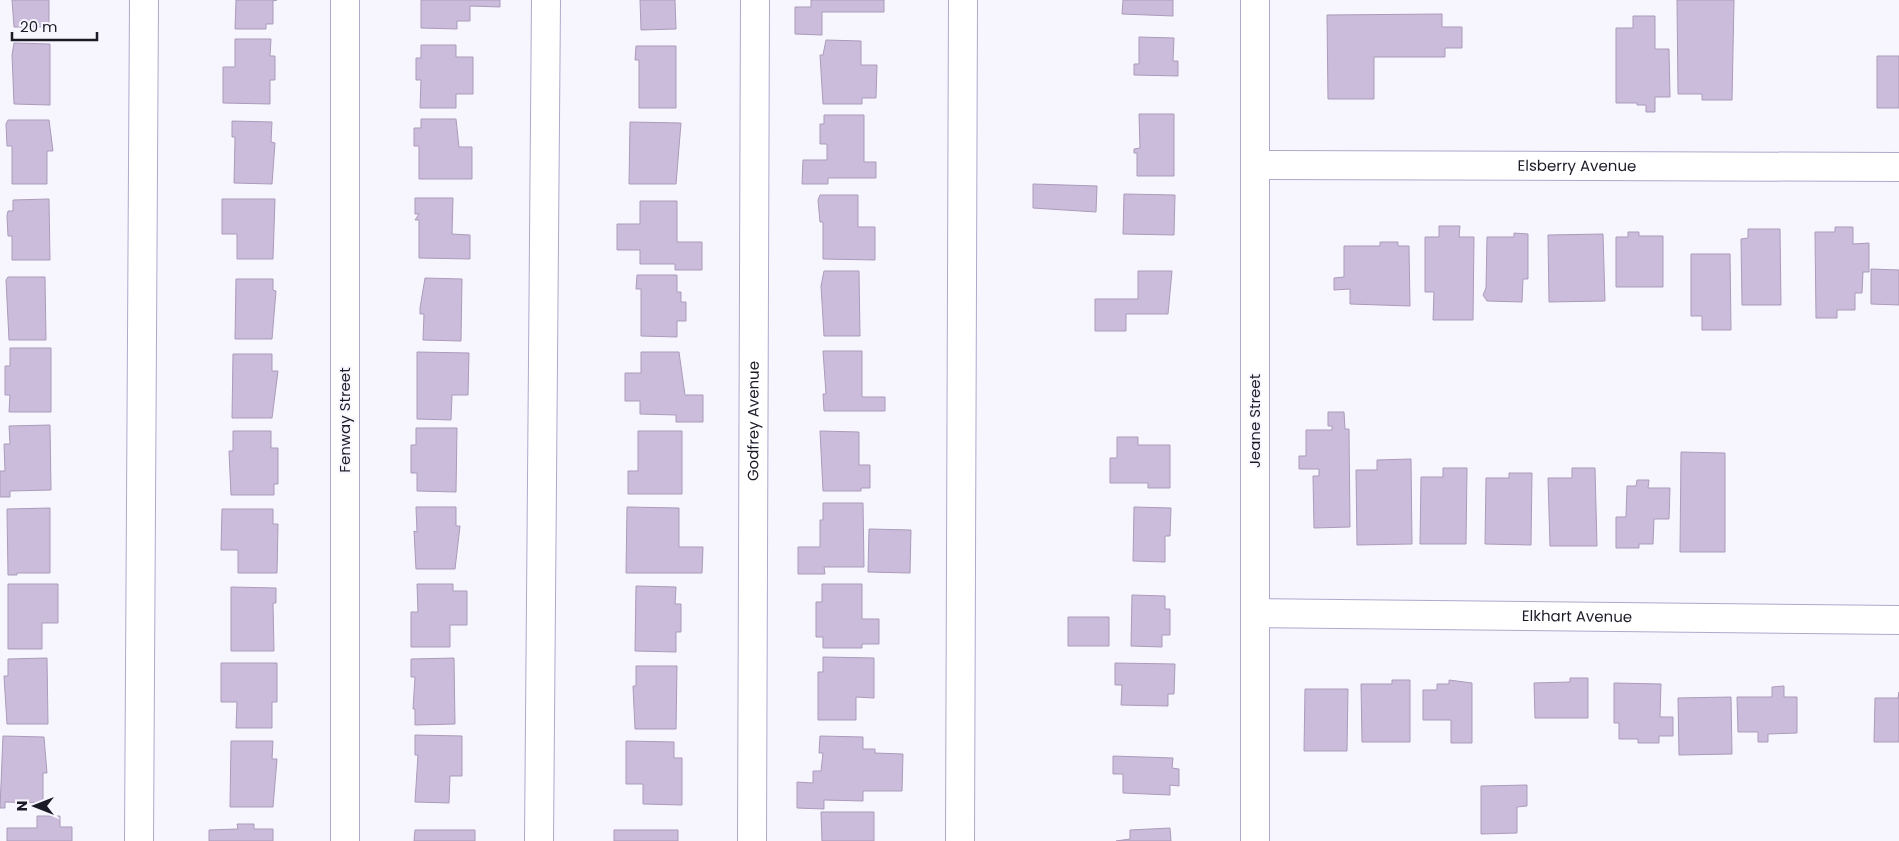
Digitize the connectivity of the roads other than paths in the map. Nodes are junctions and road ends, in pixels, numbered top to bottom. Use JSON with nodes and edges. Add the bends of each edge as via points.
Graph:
{"nodes":[{"id":1,"x":144,"y":0,"type":"edge"},
{"id":2,"x":345,"y":0,"type":"edge"},
{"id":3,"x":546,"y":0,"type":"edge"},
{"id":4,"x":755,"y":0,"type":"edge"},
{"id":5,"x":962,"y":0,"type":"edge"},
{"id":6,"x":1255,"y":0,"type":"edge"},
{"id":7,"x":1255,"y":165,"type":"junction"},
{"id":8,"x":1899,"y":167,"type":"edge"},
{"id":9,"x":1255,"y":613,"type":"junction"},
{"id":10,"x":1899,"y":620,"type":"edge"},
{"id":11,"x":140,"y":841,"type":"edge"},
{"id":12,"x":345,"y":841,"type":"edge"},
{"id":13,"x":539,"y":841,"type":"edge"},
{"id":14,"x":752,"y":841,"type":"edge"},
{"id":15,"x":960,"y":841,"type":"edge"},
{"id":16,"x":1255,"y":841,"type":"edge"}],
"edges":[{"from":1,"to":11,"type":"street"},
{"from":2,"to":12,"type":"street","name":"Fenway Street"},
{"from":3,"to":13,"type":"street"},
{"from":4,"to":14,"type":"street","name":"Godfrey Avenue"},
{"from":5,"to":15,"type":"street"},
{"from":6,"to":7,"type":"street","name":"Jeane Street"},
{"from":7,"to":8,"type":"street","name":"Elsberry Avenue"},
{"from":7,"to":9,"type":"street","name":"Jeane Street"},
{"from":9,"to":10,"type":"street","name":"Elkhart Avenue"},
{"from":9,"to":16,"type":"street","name":"Jeane Street"}]}
